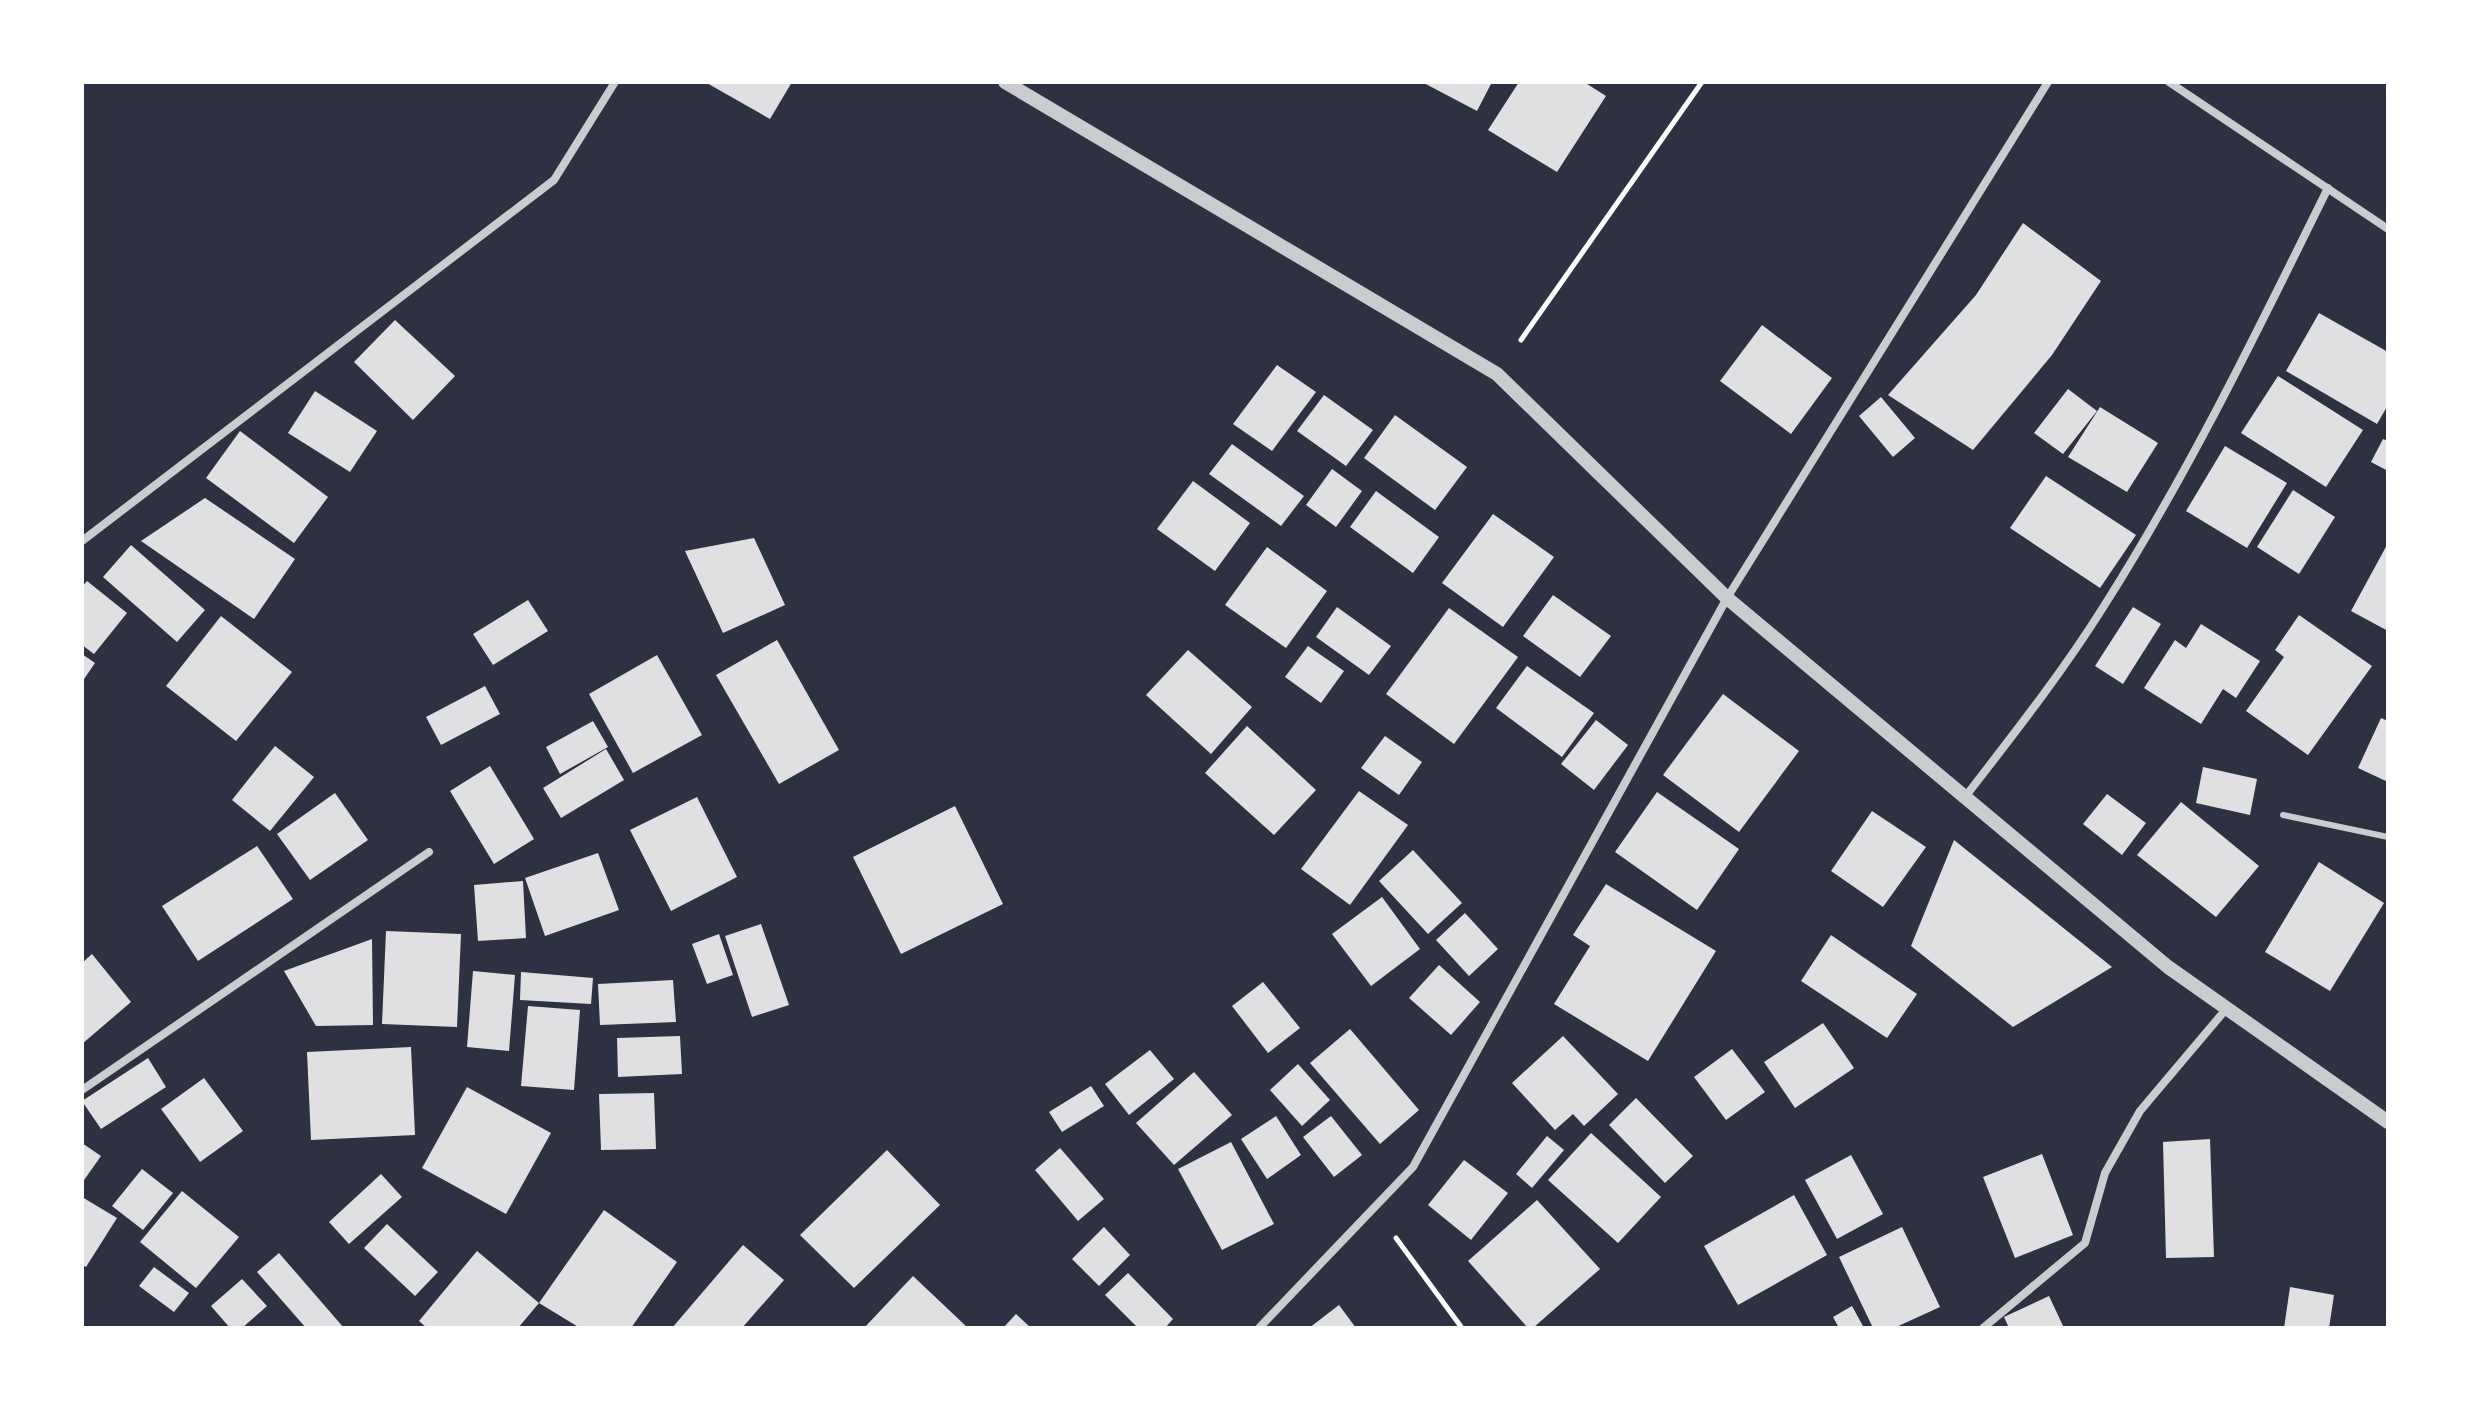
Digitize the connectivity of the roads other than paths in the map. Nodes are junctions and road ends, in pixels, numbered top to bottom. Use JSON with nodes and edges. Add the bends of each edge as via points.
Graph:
{"nodes":[{"id":1,"x":599,"y":82,"type":"edge"},
{"id":2,"x":1005,"y":82,"type":"edge"},
{"id":3,"x":2048,"y":82,"type":"edge"},
{"id":4,"x":2169,"y":82,"type":"edge"},
{"id":5,"x":613,"y":84,"type":"edge"},
{"id":6,"x":2328,"y":188,"type":"junction"},
{"id":7,"x":2388,"y":229,"type":"edge"},
{"id":8,"x":82,"y":541,"type":"edge"},
{"id":9,"x":1727,"y":598,"type":"junction"},
{"id":10,"x":1965,"y":797,"type":"junction"},
{"id":11,"x":2283,"y":815,"type":"dead end"},
{"id":12,"x":2388,"y":837,"type":"edge"},
{"id":13,"x":429,"y":852,"type":"dead end"},
{"id":14,"x":2227,"y":1008,"type":"junction"},
{"id":15,"x":82,"y":1090,"type":"edge"},
{"id":16,"x":2388,"y":1122,"type":"edge"},
{"id":17,"x":1259,"y":1328,"type":"edge"},
{"id":18,"x":1983,"y":1328,"type":"edge"}],
"edges":[{"from":1,"to":5,"type":"street"},
{"from":2,"to":9,"type":"street","via":[[1497,374]]},
{"from":3,"to":9,"type":"street"},
{"from":4,"to":6,"type":"street"},
{"from":5,"to":8,"type":"street","via":[[554,180]]},
{"from":6,"to":7,"type":"street"},
{"from":6,"to":10,"type":"street","via":[[2153,526],[2037,705]]},
{"from":9,"to":10,"type":"street"},
{"from":9,"to":17,"type":"street","via":[[1413,1167]]},
{"from":10,"to":14,"type":"street","via":[[2168,967]]},
{"from":11,"to":12,"type":"lane"},
{"from":13,"to":15,"type":"street"},
{"from":14,"to":16,"type":"street"},
{"from":14,"to":18,"type":"street","via":[[2140,1111],[2105,1173],[2085,1243]]}]}
